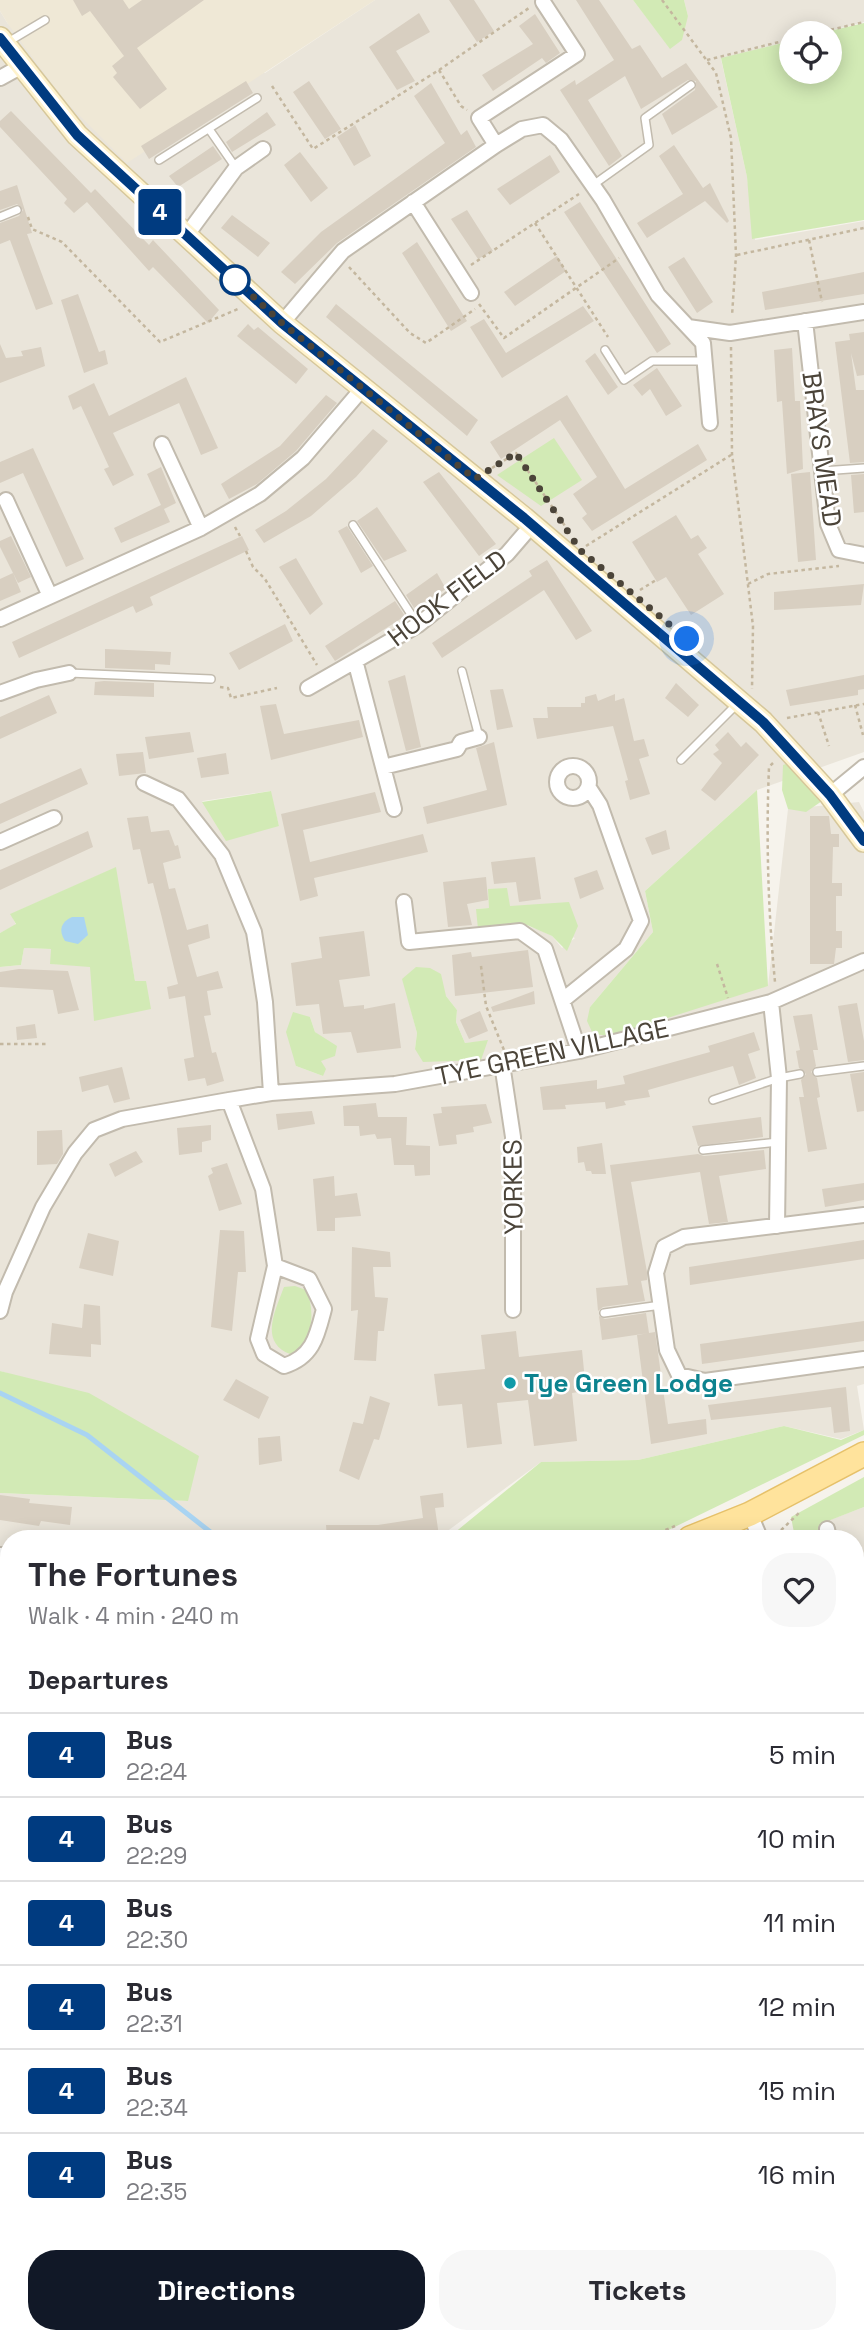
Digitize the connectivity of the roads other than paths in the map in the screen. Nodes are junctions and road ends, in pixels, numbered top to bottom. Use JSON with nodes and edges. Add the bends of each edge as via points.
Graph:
{"nodes":[{"id":1,"x":536,"y":5,"type":"road end"},
{"id":2,"x":45,"y":20,"type":"dead end"},
{"id":3,"x":2,"y":41,"type":"edge"},
{"id":4,"x":20,"y":67,"type":"junction"},
{"id":5,"x":0,"y":78,"type":"edge"},
{"id":6,"x":691,"y":85,"type":"dead end"},
{"id":7,"x":257,"y":98,"type":"dead end"},
{"id":8,"x":209,"y":129,"type":"junction"},
{"id":9,"x":496,"y":145,"type":"junction"},
{"id":10,"x":263,"y":149,"type":"dead end"},
{"id":11,"x":159,"y":160,"type":"dead end"},
{"id":12,"x":236,"y":168,"type":"junction"},
{"id":13,"x":592,"y":185,"type":"junction"},
{"id":14,"x":412,"y":202,"type":"junction"},
{"id":15,"x":17,"y":210,"type":"road end"},
{"id":16,"x":0,"y":217,"type":"edge"},
{"id":17,"x":186,"y":236,"type":"junction"},
{"id":18,"x":471,"y":293,"type":"road end"},
{"id":19,"x":864,"y":312,"type":"edge"},
{"id":20,"x":805,"y":321,"type":"junction"},
{"id":21,"x":282,"y":323,"type":"junction"},
{"id":22,"x":688,"y":327,"type":"junction"},
{"id":23,"x":605,"y":350,"type":"road end"},
{"id":24,"x":705,"y":361,"type":"junction"},
{"id":25,"x":362,"y":389,"type":"junction"},
{"id":26,"x":710,"y":423,"type":"dead end"},
{"id":27,"x":162,"y":444,"type":"dead end"},
{"id":28,"x":864,"y":468,"type":"edge"},
{"id":29,"x":822,"y":471,"type":"junction"},
{"id":30,"x":6,"y":500,"type":"dead end"},
{"id":31,"x":353,"y":525,"type":"dead end"},
{"id":32,"x":532,"y":525,"type":"junction"},
{"id":33,"x":201,"y":528,"type":"junction"},
{"id":34,"x":860,"y":554,"type":"edge"},
{"id":35,"x":50,"y":596,"type":"junction"},
{"id":36,"x":0,"y":619,"type":"edge"},
{"id":37,"x":418,"y":625,"type":"junction"},
{"id":38,"x":356,"y":663,"type":"junction"},
{"id":39,"x":462,"y":671,"type":"dead end"},
{"id":40,"x":69,"y":673,"type":"joint"},
{"id":41,"x":211,"y":679,"type":"road end"},
{"id":42,"x":308,"y":688,"type":"dead end"},
{"id":43,"x":0,"y":694,"type":"edge"},
{"id":44,"x":740,"y":701,"type":"junction"},
{"id":45,"x":479,"y":737,"type":"joint"},
{"id":46,"x":681,"y":760,"type":"dead end"},
{"id":47,"x":864,"y":766,"type":"edge"},
{"id":48,"x":383,"y":767,"type":"junction"},
{"id":49,"x":144,"y":783,"type":"dead end"},
{"id":50,"x":589,"y":788,"type":"dead end"},
{"id":51,"x":830,"y":795,"type":"junction"},
{"id":52,"x":394,"y":809,"type":"dead end"},
{"id":53,"x":54,"y":818,"type":"dead end"},
{"id":54,"x":864,"y":841,"type":"edge"},
{"id":55,"x":0,"y":842,"type":"edge"},
{"id":56,"x":404,"y":902,"type":"dead end"},
{"id":57,"x":864,"y":961,"type":"edge"},
{"id":58,"x":564,"y":1000,"type":"junction"},
{"id":59,"x":774,"y":1001,"type":"junction"},
{"id":60,"x":579,"y":1051,"type":"junction"},
{"id":61,"x":506,"y":1063,"type":"junction"},
{"id":62,"x":864,"y":1066,"type":"edge"},
{"id":63,"x":817,"y":1072,"type":"dead end"},
{"id":64,"x":800,"y":1074,"type":"dead end"},
{"id":65,"x":779,"y":1078,"type":"junction"},
{"id":66,"x":271,"y":1093,"type":"junction"},
{"id":67,"x":229,"y":1100,"type":"junction"},
{"id":68,"x":713,"y":1100,"type":"dead end"},
{"id":69,"x":778,"y":1142,"type":"junction"},
{"id":70,"x":703,"y":1150,"type":"dead end"},
{"id":71,"x":864,"y":1215,"type":"edge"},
{"id":72,"x":777,"y":1226,"type":"junction"},
{"id":73,"x":275,"y":1266,"type":"junction"},
{"id":74,"x":660,"y":1305,"type":"junction"},
{"id":75,"x":513,"y":1310,"type":"dead end"},
{"id":76,"x":0,"y":1311,"type":"edge"},
{"id":77,"x":604,"y":1312,"type":"dead end"},
{"id":78,"x":864,"y":1359,"type":"edge"},
{"id":79,"x":864,"y":1454,"type":"edge"},
{"id":80,"x":750,"y":1514,"type":"junction"},
{"id":81,"x":710,"y":1530,"type":"edge"},
{"id":82,"x":757,"y":1530,"type":"edge"}],
"edges":[{"from":1,"to":9,"type":"street","via":[[577,54],[479,118]]},
{"from":2,"to":3,"type":"lane"},
{"from":3,"to":4,"type":"street"},
{"from":4,"to":5,"type":"street"},
{"from":4,"to":17,"type":"street","via":[[77,135]]},
{"from":6,"to":13,"type":"lane","via":[[645,118],[649,145]]},
{"from":7,"to":8,"type":"lane"},
{"from":8,"to":11,"type":"lane"},
{"from":8,"to":12,"type":"lane"},
{"from":9,"to":13,"type":"street","via":[[522,129],[543,125],[561,140]]},
{"from":9,"to":14,"type":"street"},
{"from":10,"to":12,"type":"street"},
{"from":12,"to":17,"type":"street"},
{"from":13,"to":22,"type":"street","via":[[658,295]]},
{"from":14,"to":18,"type":"street"},
{"from":14,"to":21,"type":"street","via":[[339,255]]},
{"from":15,"to":16,"type":"lane"},
{"from":17,"to":21,"type":"street"},
{"from":19,"to":20,"type":"street"},
{"from":20,"to":22,"type":"street","via":[[730,333]]},
{"from":20,"to":29,"type":"street","name":"BRAYS MEAD"},
{"from":21,"to":25,"type":"street"},
{"from":22,"to":24,"type":"street","via":[[704,343]]},
{"from":23,"to":24,"type":"lane","via":[[624,380],[652,361]]},
{"from":24,"to":26,"type":"street"},
{"from":25,"to":32,"type":"street"},
{"from":25,"to":33,"type":"street","via":[[303,458],[260,494]]},
{"from":27,"to":33,"type":"street"},
{"from":28,"to":29,"type":"lane"},
{"from":29,"to":34,"type":"street","name":"BRAYS MEAD","via":[[828,524],[839,550]]},
{"from":30,"to":35,"type":"street"},
{"from":31,"to":37,"type":"lane"},
{"from":32,"to":37,"type":"street","name":"HOOK FIELD","via":[[508,554]]},
{"from":32,"to":44,"type":"street"},
{"from":33,"to":35,"type":"street"},
{"from":35,"to":36,"type":"street"},
{"from":37,"to":38,"type":"street","name":"HOOK FIELD"},
{"from":38,"to":42,"type":"street","name":"HOOK FIELD"},
{"from":38,"to":48,"type":"street"},
{"from":39,"to":45,"type":"lane"},
{"from":40,"to":41,"type":"lane"},
{"from":40,"to":43,"type":"street"},
{"from":44,"to":46,"type":"lane"},
{"from":44,"to":51,"type":"street"},
{"from":45,"to":48,"type":"street","via":[[461,742],[457,749]]},
{"from":47,"to":51,"type":"street"},
{"from":48,"to":52,"type":"street"},
{"from":49,"to":66,"type":"street","via":[[178,799],[222,855],[254,932],[265,1002]]},
{"from":50,"to":58,"type":"street","via":[[600,805],[641,921],[626,950]]},
{"from":51,"to":54,"type":"street"},
{"from":53,"to":55,"type":"street"},
{"from":56,"to":58,"type":"street","via":[[409,942],[520,931],[545,950]]},
{"from":57,"to":59,"type":"street","name":"TYE GREEN VILLAGE"},
{"from":58,"to":60,"type":"street"},
{"from":59,"to":60,"type":"street","name":"TYE GREEN VILLAGE"},
{"from":59,"to":65,"type":"street"},
{"from":60,"to":61,"type":"street","name":"TYE GREEN VILLAGE"},
{"from":61,"to":66,"type":"street","name":"TYE GREEN VILLAGE","via":[[396,1084]]},
{"from":61,"to":75,"type":"street","name":"YORKES","via":[[513,1136]]},
{"from":62,"to":63,"type":"lane"},
{"from":64,"to":65,"type":"lane"},
{"from":65,"to":68,"type":"lane"},
{"from":65,"to":69,"type":"street"},
{"from":66,"to":67,"type":"street","name":"TYE GREEN VILLAGE"},
{"from":67,"to":73,"type":"street","via":[[263,1189]]},
{"from":67,"to":76,"type":"street","name":"TYE GREEN VILLAGE","via":[[122,1119],[94,1130],[43,1207]]},
{"from":69,"to":70,"type":"lane"},
{"from":69,"to":72,"type":"street"},
{"from":71,"to":72,"type":"street"},
{"from":72,"to":74,"type":"street","via":[[684,1237],[663,1247],[656,1273]]},
{"from":73,"to":73,"type":"street","via":[[309,1279],[324,1309],[314,1345],[297,1362],[284,1366],[264,1354],[258,1339]]},
{"from":74,"to":77,"type":"lane"},
{"from":74,"to":78,"type":"street","via":[[667,1350],[679,1375],[705,1381]]},
{"from":79,"to":80,"type":"main road"},
{"from":80,"to":81,"type":"main road"},
{"from":80,"to":82,"type":"street"}]}
